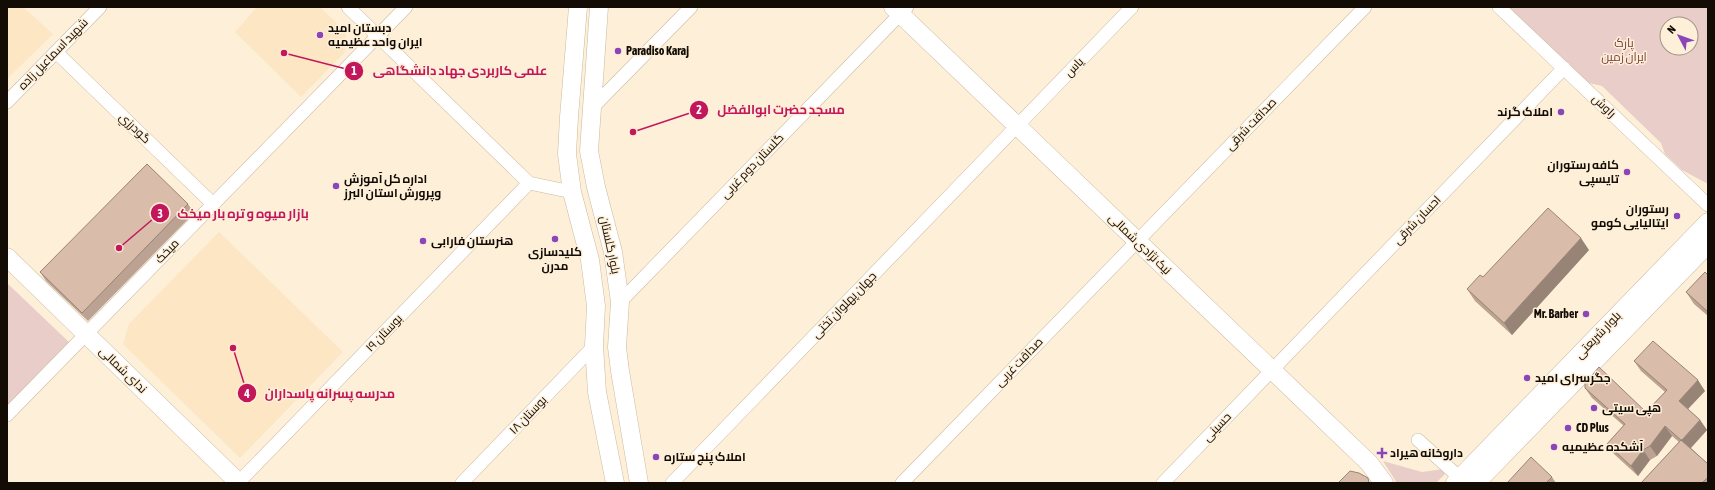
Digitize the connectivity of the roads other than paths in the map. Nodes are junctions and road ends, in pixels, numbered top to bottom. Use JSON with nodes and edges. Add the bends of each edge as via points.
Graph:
{"nodes":[{"id":1,"x":100,"y":7,"type":"edge"},
{"id":2,"x":348,"y":7,"type":"edge"},
{"id":3,"x":406,"y":7,"type":"edge"},
{"id":4,"x":578,"y":7,"type":"edge"},
{"id":5,"x":600,"y":7,"type":"edge"},
{"id":6,"x":691,"y":7,"type":"edge"},
{"id":7,"x":1132,"y":7,"type":"edge"},
{"id":8,"x":1365,"y":7,"type":"edge"},
{"id":9,"x":1499,"y":7,"type":"edge"},
{"id":10,"x":900,"y":9,"type":"edge"},
{"id":11,"x":378,"y":36,"type":"junction"},
{"id":12,"x":56,"y":52,"type":"junction"},
{"id":13,"x":1564,"y":68,"type":"junction"},
{"id":14,"x":7,"y":102,"type":"edge"},
{"id":15,"x":591,"y":109,"type":"junction"},
{"id":16,"x":1017,"y":126,"type":"junction"},
{"id":17,"x":529,"y":183,"type":"junction"},
{"id":18,"x":572,"y":192,"type":"junction"},
{"id":19,"x":214,"y":204,"type":"junction"},
{"id":20,"x":1708,"y":205,"type":"edge"},
{"id":21,"x":1708,"y":222,"type":"edge"},
{"id":22,"x":1137,"y":241,"type":"junction"},
{"id":23,"x":1708,"y":244,"type":"edge"},
{"id":24,"x":7,"y":258,"type":"edge"},
{"id":25,"x":620,"y":302,"type":"junction"},
{"id":26,"x":86,"y":334,"type":"junction"},
{"id":27,"x":594,"y":346,"type":"junction"},
{"id":28,"x":1271,"y":371,"type":"junction"},
{"id":29,"x":7,"y":415,"type":"edge"},
{"id":30,"x":1418,"y":440,"type":"dead end"},
{"id":31,"x":1463,"y":481,"type":"edge"},
{"id":32,"x":238,"y":483,"type":"edge"},
{"id":33,"x":462,"y":483,"type":"edge"},
{"id":34,"x":615,"y":483,"type":"edge"},
{"id":35,"x":639,"y":483,"type":"edge"},
{"id":36,"x":672,"y":483,"type":"edge"},
{"id":37,"x":902,"y":483,"type":"edge"},
{"id":38,"x":1163,"y":483,"type":"edge"},
{"id":39,"x":1384,"y":483,"type":"edge"}],
"edges":[{"from":1,"to":12,"type":"street","name":"شهید اسماعیل زاده"},
{"from":2,"to":11,"type":"street"},
{"from":3,"to":11,"type":"street","name":"میخک"},
{"from":4,"to":18,"type":"main road","name":"بلوار گلستان","via":[[568,147]]},
{"from":5,"to":15,"type":"main road","name":"بلوار گلستان"},
{"from":6,"to":15,"type":"street"},
{"from":7,"to":16,"type":"street","name":"یاس"},
{"from":8,"to":22,"type":"street","name":"صداقت شرقی"},
{"from":9,"to":13,"type":"street","name":"راوش"},
{"from":10,"to":16,"type":"main road","name":"نیک نژادی شمالی"},
{"from":10,"to":25,"type":"street","name":"گلستان دوم غربی"},
{"from":11,"to":17,"type":"street"},
{"from":11,"to":19,"type":"street","name":"میخک"},
{"from":12,"to":14,"type":"street","name":"شهید اسماعیل زاده"},
{"from":12,"to":19,"type":"street","name":"گودرزي"},
{"from":13,"to":20,"type":"street","name":"راوش"},
{"from":13,"to":28,"type":"street","name":"احسان شرقی"},
{"from":15,"to":25,"type":"main road","name":"بلوار گلستان","via":[[589,151],[613,252]]},
{"from":16,"to":22,"type":"main road","name":"نیک نژادی شمالی"},
{"from":16,"to":36,"type":"street","name":"جهان پهلوان تختی"},
{"from":17,"to":18,"type":"street"},
{"from":17,"to":32,"type":"street","name":"بوستان ۱۹"},
{"from":18,"to":27,"type":"main road","name":"بلوار گلستان","via":[[591,268],[596,306]]},
{"from":19,"to":26,"type":"street","name":"میخک"},
{"from":21,"to":31,"type":"main road","name":"بلوار شریعتی"},
{"from":22,"to":28,"type":"main road","name":"نیک نژادی شمالی"},
{"from":22,"to":37,"type":"street","name":"صداقت غربی"},
{"from":23,"to":31,"type":"main road","name":"بلوار شریعتی"},
{"from":24,"to":26,"type":"main road","name":"ندای شمالی"},
{"from":25,"to":35,"type":"main road","name":"بلوار گلستان","via":[[620,371]]},
{"from":26,"to":29,"type":"street","name":"میخک"},
{"from":26,"to":32,"type":"main road","name":"ندای شمالی"},
{"from":27,"to":33,"type":"street","name":"بوستان ۱۸"},
{"from":27,"to":34,"type":"main road","name":"بلوار گلستان","via":[[597,392]]},
{"from":28,"to":38,"type":"street","name":"حسینی"},
{"from":28,"to":39,"type":"main road","name":"نیک نژادی شمالی","via":[[1369,463]]},
{"from":30,"to":31,"type":"street"}]}
